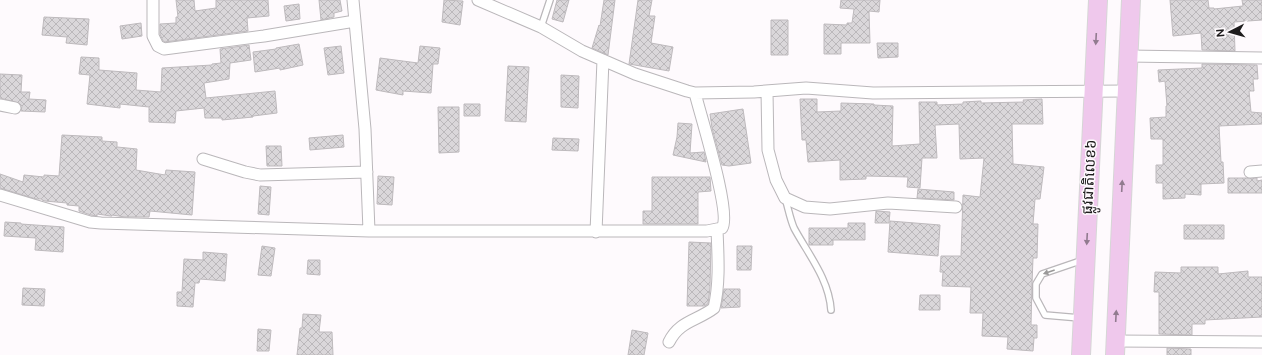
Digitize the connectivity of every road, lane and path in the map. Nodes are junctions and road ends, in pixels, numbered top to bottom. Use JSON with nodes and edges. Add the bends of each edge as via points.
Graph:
{"nodes":[{"id":1,"x":153,"y":0,"type":"edge"},
{"id":2,"x":353,"y":0,"type":"edge"},
{"id":3,"x":478,"y":0,"type":"edge"},
{"id":4,"x":550,"y":0,"type":"edge"},
{"id":5,"x":1098,"y":0,"type":"edge"},
{"id":6,"x":1131,"y":0,"type":"edge"},
{"id":7,"x":355,"y":21,"type":"junction"},
{"id":8,"x":541,"y":27,"type":"junction"},
{"id":9,"x":1128,"y":56,"type":"junction"},
{"id":10,"x":1262,"y":58,"type":"edge"},
{"id":11,"x":603,"y":60,"type":"junction"},
{"id":12,"x":767,"y":91,"type":"junction"},
{"id":13,"x":1094,"y":92,"type":"junction"},
{"id":14,"x":1127,"y":92,"type":"junction"},
{"id":15,"x":695,"y":93,"type":"junction"},
{"id":16,"x":0,"y":105,"type":"edge"},
{"id":17,"x":16,"y":108,"type":"dead end"},
{"id":18,"x":203,"y":159,"type":"dead end"},
{"id":19,"x":1262,"y":171,"type":"edge"},
{"id":20,"x":367,"y":172,"type":"junction"},
{"id":21,"x":1250,"y":172,"type":"dead end"},
{"id":22,"x":0,"y":195,"type":"edge"},
{"id":23,"x":785,"y":198,"type":"junction"},
{"id":24,"x":956,"y":208,"type":"dead end"},
{"id":25,"x":717,"y":230,"type":"junction"},
{"id":26,"x":369,"y":231,"type":"junction"},
{"id":27,"x":596,"y":232,"type":"junction"},
{"id":28,"x":1086,"y":259,"type":"junction"},
{"id":29,"x":831,"y":310,"type":"dead end"},
{"id":30,"x":1083,"y":318,"type":"junction"},
{"id":31,"x":669,"y":342,"type":"dead end"},
{"id":32,"x":1262,"y":342,"type":"edge"},
{"id":33,"x":1115,"y":348,"type":"edge"},
{"id":34,"x":1081,"y":355,"type":"edge"}],
"edges":[{"from":1,"to":7,"type":"street","via":[[153,36],[158,46],[164,49]]},
{"from":2,"to":7,"type":"street"},
{"from":3,"to":8,"type":"street"},
{"from":4,"to":8,"type":"lane"},
{"from":5,"to":13,"type":"main road","name":"ផ្លូវជាតិលេខ៦","one_way":true},
{"from":6,"to":9,"type":"main road"},
{"from":7,"to":20,"type":"street"},
{"from":8,"to":11,"type":"street"},
{"from":9,"to":10,"type":"street"},
{"from":9,"to":14,"type":"main road"},
{"from":11,"to":15,"type":"street","via":[[635,74]]},
{"from":11,"to":27,"type":"street"},
{"from":12,"to":13,"type":"street","via":[[806,88],[873,93]]},
{"from":12,"to":15,"type":"street"},
{"from":12,"to":23,"type":"street","via":[[768,150],[776,180]]},
{"from":13,"to":14,"type":"street"},
{"from":13,"to":28,"type":"main road","name":"ផ្លូវជាតិលេខ៦","one_way":true},
{"from":33,"to":14,"type":"main road","one_way":true},
{"from":15,"to":25,"type":"street","via":[[723,206],[724,225]]},
{"from":16,"to":17,"type":"street"},
{"from":18,"to":20,"type":"street","via":[[260,175]]},
{"from":19,"to":21,"type":"street"},
{"from":20,"to":26,"type":"street"},
{"from":22,"to":26,"type":"street","via":[[90,222]]},
{"from":23,"to":24,"type":"street","via":[[805,207],[830,209],[888,203]]},
{"from":23,"to":29,"type":"lane","via":[[794,226],[819,270]]},
{"from":25,"to":27,"type":"street"},
{"from":25,"to":31,"type":"street","via":[[714,308],[679,327]]},
{"from":26,"to":27,"type":"street"},
{"from":28,"to":30,"type":"main road","name":"ផ្លូវជាតិលេខ៦"},
{"from":28,"to":30,"type":"lane","one_way":true,"via":[[1042,274],[1036,284],[1036,298],[1045,314]]},
{"from":30,"to":34,"type":"main road","name":"ផ្លូវជាតិលេខ៦"},
{"from":32,"to":33,"type":"street"}]}
